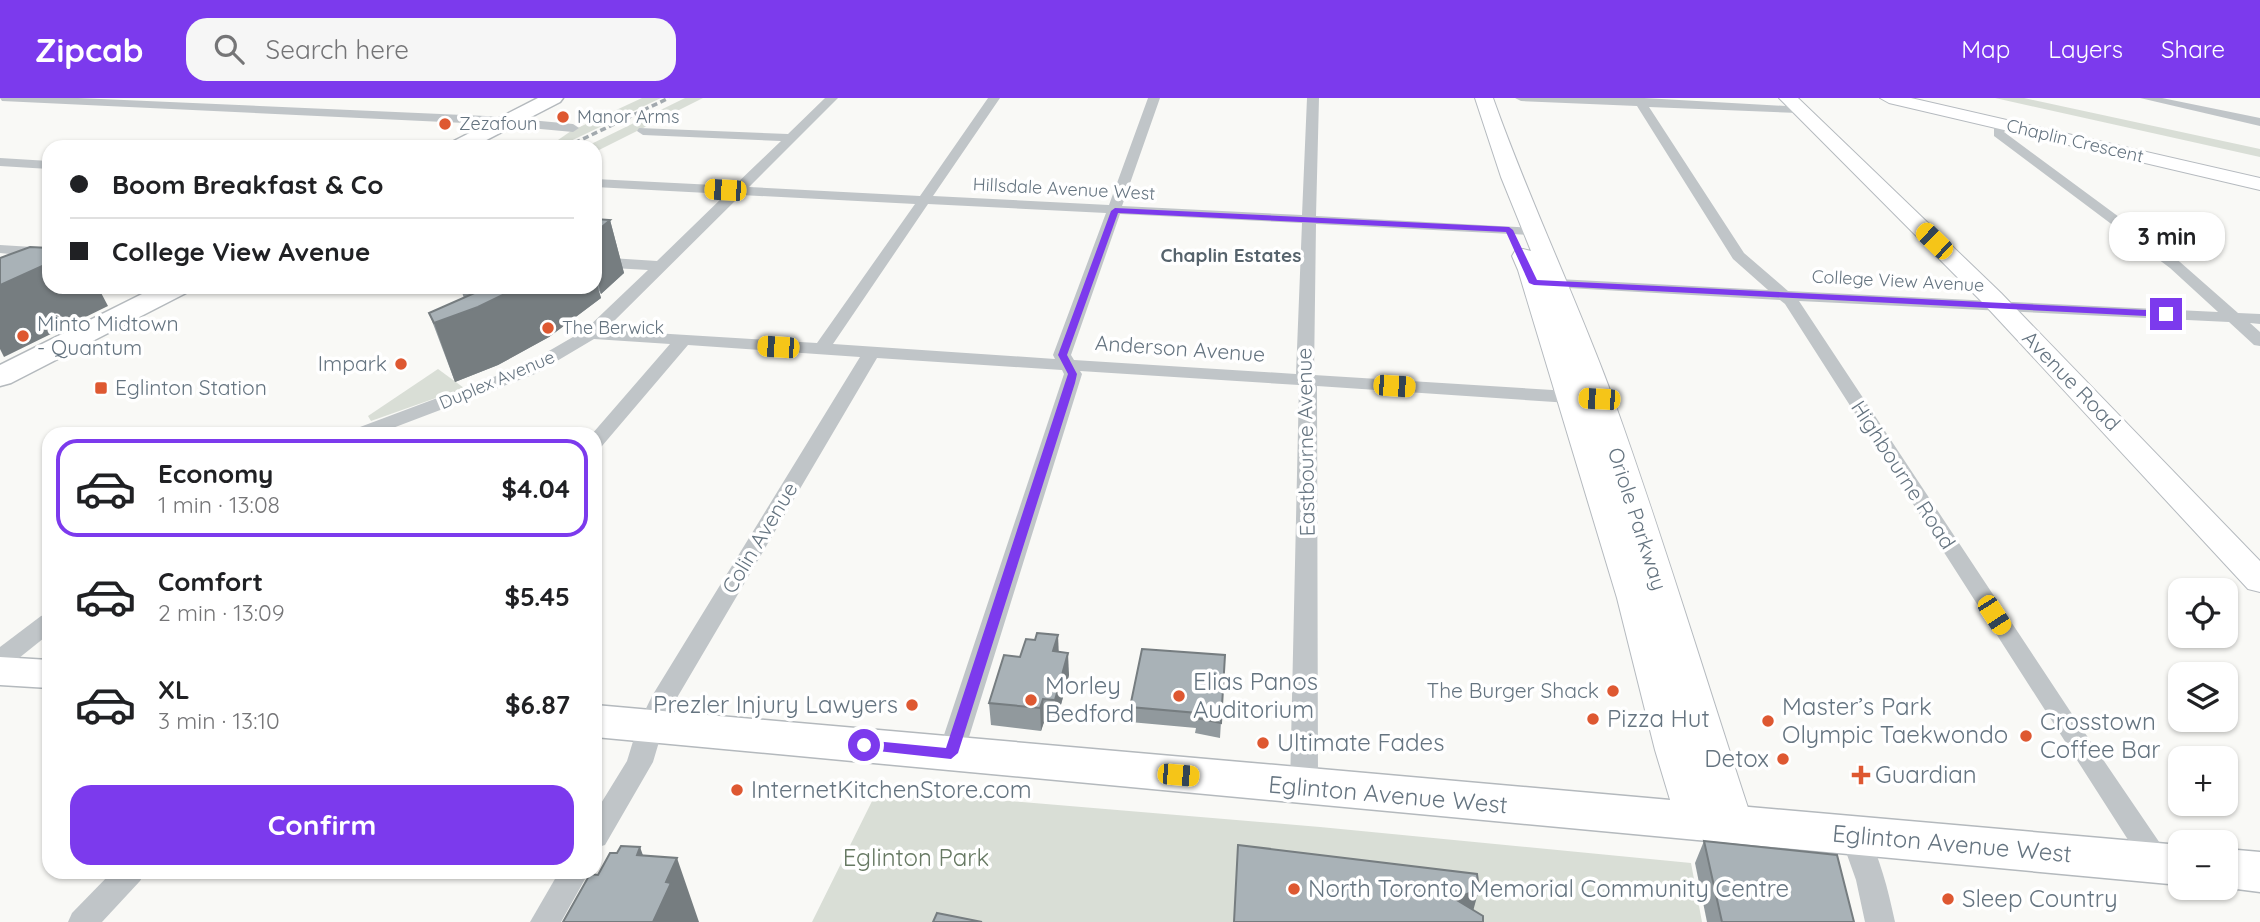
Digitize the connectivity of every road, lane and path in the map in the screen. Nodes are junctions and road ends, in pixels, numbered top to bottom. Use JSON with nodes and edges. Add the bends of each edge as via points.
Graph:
{"nodes":[{"id":1,"x":2,"y":98,"type":"edge"},
{"id":2,"x":8,"y":98,"type":"edge"},
{"id":3,"x":160,"y":98,"type":"edge"},
{"id":4,"x":553,"y":98,"type":"edge"},
{"id":5,"x":832,"y":98,"type":"edge"},
{"id":6,"x":994,"y":98,"type":"edge"},
{"id":7,"x":1154,"y":98,"type":"edge"},
{"id":8,"x":1313,"y":98,"type":"edge"},
{"id":9,"x":1467,"y":98,"type":"edge"},
{"id":10,"x":1483,"y":98,"type":"edge"},
{"id":11,"x":1521,"y":98,"type":"edge"},
{"id":12,"x":1889,"y":98,"type":"edge"},
{"id":13,"x":2146,"y":98,"type":"edge"},
{"id":14,"x":1640,"y":100,"type":"edge"},
{"id":15,"x":1793,"y":103,"type":"edge"},
{"id":16,"x":145,"y":104,"type":"junction"},
{"id":17,"x":445,"y":104,"type":"dead end"},
{"id":18,"x":430,"y":117,"type":"junction"},
{"id":19,"x":505,"y":122,"type":"junction"},
{"id":20,"x":2260,"y":122,"type":"edge"},
{"id":21,"x":2004,"y":125,"type":"junction"},
{"id":22,"x":573,"y":128,"type":"dead end"},
{"id":23,"x":643,"y":131,"type":"dead end"},
{"id":24,"x":793,"y":138,"type":"junction"},
{"id":25,"x":470,"y":140,"type":"edge"},
{"id":26,"x":0,"y":162,"type":"edge"},
{"id":27,"x":42,"y":165,"type":"edge"},
{"id":28,"x":1489,"y":174,"type":"dead end"},
{"id":29,"x":602,"y":183,"type":"edge"},
{"id":30,"x":2260,"y":184,"type":"edge"},
{"id":31,"x":738,"y":191,"type":"junction"},
{"id":32,"x":923,"y":201,"type":"junction"},
{"id":33,"x":1115,"y":211,"type":"junction"},
{"id":34,"x":1309,"y":220,"type":"junction"},
{"id":35,"x":1514,"y":223,"type":"junction"},
{"id":36,"x":0,"y":249,"type":"edge"},
{"id":37,"x":42,"y":252,"type":"edge"},
{"id":38,"x":602,"y":262,"type":"edge"},
{"id":39,"x":661,"y":266,"type":"junction"},
{"id":40,"x":1545,"y":283,"type":"junction"},
{"id":41,"x":163,"y":294,"type":"edge"},
{"id":42,"x":1783,"y":295,"type":"junction"},
{"id":43,"x":1999,"y":306,"type":"junction"},
{"id":44,"x":2233,"y":318,"type":"junction"},
{"id":45,"x":2260,"y":319,"type":"edge"},
{"id":46,"x":592,"y":334,"type":"junction"},
{"id":47,"x":683,"y":340,"type":"junction"},
{"id":48,"x":2260,"y":341,"type":"edge"},
{"id":49,"x":821,"y":350,"type":"junction"},
{"id":50,"x":871,"y":353,"type":"junction"},
{"id":51,"x":1068,"y":365,"type":"junction"},
{"id":52,"x":0,"y":377,"type":"edge"},
{"id":53,"x":1307,"y":380,"type":"junction"},
{"id":54,"x":1584,"y":398,"type":"junction"},
{"id":55,"x":378,"y":427,"type":"edge"},
{"id":56,"x":602,"y":434,"type":"edge"},
{"id":57,"x":2260,"y":581,"type":"edge"},
{"id":58,"x":42,"y":627,"type":"edge"},
{"id":59,"x":0,"y":660,"type":"edge"},
{"id":60,"x":0,"y":671,"type":"edge"},
{"id":61,"x":42,"y":674,"type":"edge"},
{"id":62,"x":602,"y":722,"type":"edge"},
{"id":63,"x":651,"y":725,"type":"junction"},
{"id":64,"x":951,"y":753,"type":"junction"},
{"id":65,"x":1304,"y":787,"type":"junction"},
{"id":66,"x":602,"y":825,"type":"edge"},
{"id":67,"x":1716,"y":825,"type":"junction"},
{"id":68,"x":1854,"y":835,"type":"junction"},
{"id":69,"x":2168,"y":863,"type":"edge"},
{"id":70,"x":2168,"y":864,"type":"edge"},
{"id":71,"x":2238,"y":870,"type":"edge"},
{"id":72,"x":2260,"y":873,"type":"edge"},
{"id":73,"x":123,"y":879,"type":"edge"},
{"id":74,"x":570,"y":879,"type":"edge"},
{"id":75,"x":83,"y":922,"type":"edge"},
{"id":76,"x":545,"y":922,"type":"edge"},
{"id":77,"x":1880,"y":922,"type":"edge"}],
"edges":[{"from":1,"to":2,"type":"street"},
{"from":2,"to":16,"type":"street"},
{"from":3,"to":16,"type":"street"},
{"from":4,"to":19,"type":"main road"},
{"from":5,"to":24,"type":"street","name":"Duplex Avenue"},
{"from":6,"to":32,"type":"street"},
{"from":7,"to":33,"type":"street"},
{"from":8,"to":34,"type":"street","name":"Eastbourne Avenue"},
{"from":9,"to":28,"type":"street"},
{"from":10,"to":35,"type":"street","name":"Oriole Parkway"},
{"from":11,"to":14,"type":"street"},
{"from":12,"to":21,"type":"street","name":"Chaplin Crescent"},
{"from":13,"to":20,"type":"street"},
{"from":14,"to":15,"type":"street"},
{"from":14,"to":42,"type":"street","name":"Highbourne Road","via":[[1738,256]]},
{"from":15,"to":43,"type":"street","name":"Avenue Road"},
{"from":16,"to":18,"type":"street"},
{"from":17,"to":18,"type":"street"},
{"from":18,"to":19,"type":"street"},
{"from":19,"to":22,"type":"street"},
{"from":19,"to":25,"type":"main road"},
{"from":21,"to":30,"type":"street","name":"Chaplin Crescent"},
{"from":21,"to":44,"type":"street","via":[[1998,133],[2175,265]]},
{"from":23,"to":24,"type":"street"},
{"from":24,"to":31,"type":"street","name":"Duplex Avenue"},
{"from":26,"to":27,"type":"street"},
{"from":29,"to":31,"type":"street","name":"Hillsdale Avenue West"},
{"from":31,"to":32,"type":"street","name":"Hillsdale Avenue West"},
{"from":31,"to":39,"type":"street","name":"Duplex Avenue"},
{"from":32,"to":33,"type":"street","name":"Hillsdale Avenue West"},
{"from":32,"to":49,"type":"street"},
{"from":33,"to":34,"type":"street","name":"Hillsdale Avenue West"},
{"from":33,"to":51,"type":"street","via":[[1062,355]]},
{"from":34,"to":35,"type":"street","name":"Hillsdale Avenue West"},
{"from":34,"to":53,"type":"street","name":"Eastbourne Avenue"},
{"from":35,"to":40,"type":"street","name":"Oriole Parkway"},
{"from":36,"to":37,"type":"street"},
{"from":38,"to":39,"type":"street"},
{"from":39,"to":46,"type":"street","name":"Duplex Avenue"},
{"from":40,"to":42,"type":"street","name":"College View Avenue"},
{"from":40,"to":54,"type":"street","name":"Oriole Parkway"},
{"from":41,"to":52,"type":"main road"},
{"from":42,"to":43,"type":"street","name":"College View Avenue"},
{"from":42,"to":69,"type":"street","name":"Highbourne Road","via":[[2061,718]]},
{"from":43,"to":44,"type":"street","name":"College View Avenue"},
{"from":43,"to":57,"type":"street","name":"Avenue Road"},
{"from":44,"to":45,"type":"street","name":"College View Avenue"},
{"from":44,"to":48,"type":"street"},
{"from":46,"to":47,"type":"street","name":"Anderson Avenue"},
{"from":46,"to":55,"type":"street","name":"Duplex Avenue","via":[[520,374]]},
{"from":47,"to":49,"type":"street","name":"Anderson Avenue"},
{"from":47,"to":56,"type":"street"},
{"from":49,"to":50,"type":"street","name":"Anderson Avenue"},
{"from":50,"to":51,"type":"street","name":"Anderson Avenue"},
{"from":50,"to":63,"type":"street","name":"Colin Avenue"},
{"from":51,"to":53,"type":"street","name":"Anderson Avenue"},
{"from":51,"to":64,"type":"street","via":[[1073,374]]},
{"from":53,"to":54,"type":"street","name":"Anderson Avenue"},
{"from":53,"to":65,"type":"street","name":"Eastbourne Avenue"},
{"from":54,"to":67,"type":"street","name":"Oriole Parkway"},
{"from":58,"to":59,"type":"street"},
{"from":60,"to":61,"type":"main road"},
{"from":62,"to":63,"type":"main road","name":"Eglinton Avenue West"},
{"from":63,"to":64,"type":"main road","name":"Eglinton Avenue West"},
{"from":63,"to":66,"type":"street","name":"Colin Avenue","via":[[640,762]]},
{"from":64,"to":65,"type":"main road","name":"Eglinton Avenue West"},
{"from":65,"to":67,"type":"main road","name":"Eglinton Avenue West"},
{"from":67,"to":68,"type":"main road","name":"Eglinton Avenue West"},
{"from":68,"to":70,"type":"main road","name":"Eglinton Avenue West"},
{"from":68,"to":77,"type":"street"},
{"from":71,"to":72,"type":"main road"},
{"from":73,"to":75,"type":"street"},
{"from":74,"to":76,"type":"street"}]}
